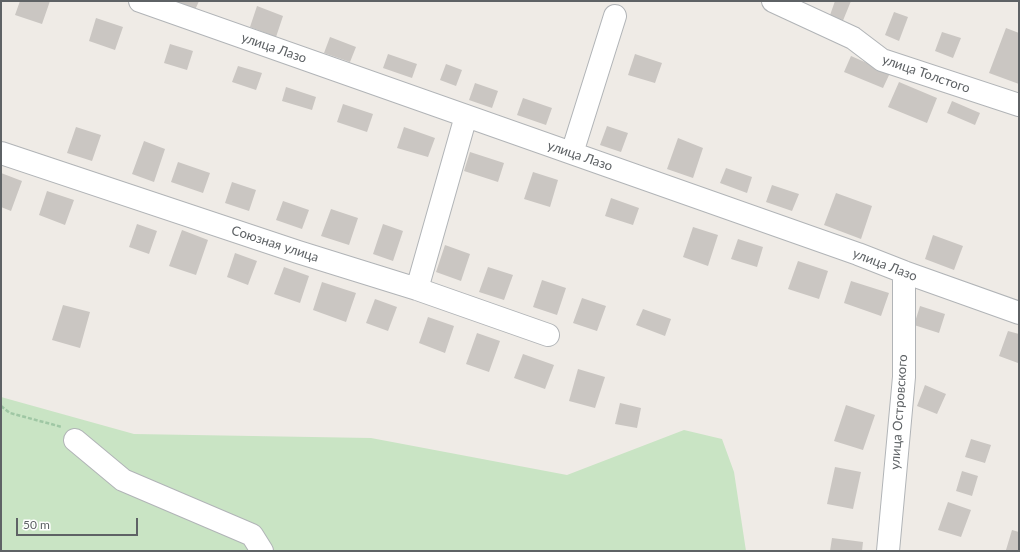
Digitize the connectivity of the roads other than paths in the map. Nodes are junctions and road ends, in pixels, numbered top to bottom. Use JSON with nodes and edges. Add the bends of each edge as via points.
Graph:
{"nodes":[{"id":1,"x":140,"y":1,"type":"edge"},
{"id":2,"x":773,"y":1,"type":"edge"},
{"id":3,"x":615,"y":16,"type":"dead end"},
{"id":4,"x":1019,"y":105,"type":"edge"},
{"id":5,"x":466,"y":116,"type":"junction"},
{"id":6,"x":1,"y":153,"type":"edge"},
{"id":7,"x":572,"y":153,"type":"junction"},
{"id":8,"x":904,"y":272,"type":"junction"},
{"id":9,"x":417,"y":289,"type":"junction"},
{"id":10,"x":1019,"y":313,"type":"edge"},
{"id":11,"x":548,"y":335,"type":"dead end"},
{"id":12,"x":75,"y":440,"type":"road end"},
{"id":13,"x":262,"y":551,"type":"edge"},
{"id":14,"x":888,"y":551,"type":"edge"}],
"edges":[{"from":1,"to":5,"type":"street","name":"улица Лазо"},
{"from":2,"to":4,"type":"street","name":"улица Толстого","via":[[854,38],[882,60]]},
{"from":3,"to":7,"type":"street"},
{"from":5,"to":7,"type":"street","name":"улица Лазо"},
{"from":5,"to":9,"type":"street"},
{"from":6,"to":9,"type":"street","name":"Союзная улица"},
{"from":7,"to":8,"type":"street","name":"улица Лазо"},
{"from":8,"to":10,"type":"street","name":"улица Лазо"},
{"from":8,"to":14,"type":"street","name":"улица Островского","via":[[904,377]]},
{"from":9,"to":11,"type":"street","name":"Союзная улица"},
{"from":12,"to":13,"type":"street","via":[[123,480],[252,535]]}]}
